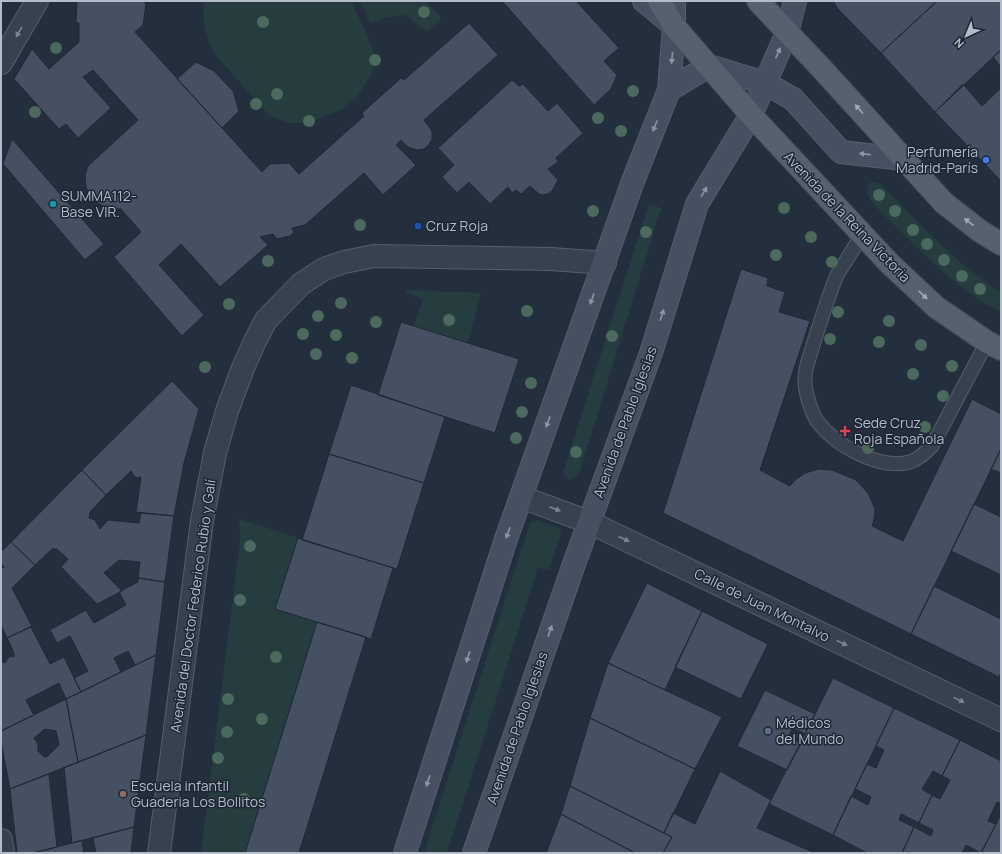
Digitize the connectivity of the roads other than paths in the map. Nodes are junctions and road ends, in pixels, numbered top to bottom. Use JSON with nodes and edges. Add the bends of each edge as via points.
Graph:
{"nodes":[{"id":1,"x":37,"y":1,"type":"edge"},
{"id":2,"x":644,"y":1,"type":"edge"},
{"id":3,"x":659,"y":1,"type":"edge"},
{"id":4,"x":674,"y":1,"type":"edge"},
{"id":5,"x":758,"y":1,"type":"edge"},
{"id":6,"x":795,"y":1,"type":"edge"},
{"id":7,"x":674,"y":26,"type":"junction"},
{"id":8,"x":787,"y":33,"type":"junction"},
{"id":9,"x":1,"y":63,"type":"edge"},
{"id":10,"x":709,"y":66,"type":"junction"},
{"id":11,"x":765,"y":83,"type":"junction"},
{"id":12,"x":669,"y":90,"type":"junction"},
{"id":13,"x":751,"y":115,"type":"junction"},
{"id":14,"x":904,"y":159,"type":"junction"},
{"id":15,"x":862,"y":235,"type":"junction"},
{"id":16,"x":1001,"y":244,"type":"edge"},
{"id":17,"x":605,"y":262,"type":"junction"},
{"id":18,"x":994,"y":345,"type":"edge"},
{"id":19,"x":521,"y":497,"type":"junction"},
{"id":20,"x":588,"y":522,"type":"junction"},
{"id":21,"x":1001,"y":720,"type":"edge"},
{"id":22,"x":1,"y":840,"type":"edge"},
{"id":23,"x":3,"y":853,"type":"edge"},
{"id":24,"x":160,"y":853,"type":"edge"},
{"id":25,"x":404,"y":853,"type":"edge"},
{"id":26,"x":474,"y":853,"type":"edge"}],
"edges":[{"from":1,"to":9,"type":"street","one_way":true},
{"from":2,"to":7,"type":"street","name":"Avenida de la Reina Victoria"},
{"from":3,"to":7,"type":"main road","name":"Avenida de la Reina Victoria"},
{"from":4,"to":7,"type":"street"},
{"from":5,"to":8,"type":"main road"},
{"from":6,"to":8,"type":"street","name":"Avenida de Pablo Iglesias"},
{"from":7,"to":10,"type":"main road","name":"Avenida de la Reina Victoria"},
{"from":7,"to":12,"type":"street","one_way":true},
{"from":11,"to":8,"type":"street","name":"Avenida de Pablo Iglesias","one_way":true},
{"from":14,"to":8,"type":"main road","one_way":true},
{"from":10,"to":11,"type":"street"},
{"from":10,"to":12,"type":"street"},
{"from":10,"to":13,"type":"main road","name":"Avenida de la Reina Victoria"},
{"from":11,"to":13,"type":"street","name":"Avenida de Pablo Iglesias"},
{"from":14,"to":11,"type":"street","one_way":true,"via":[[841,152],[793,99]]},
{"from":12,"to":17,"type":"street","one_way":true,"via":[[633,181]]},
{"from":13,"to":15,"type":"main road","name":"Avenida de la Reina Victoria"},
{"from":20,"to":13,"type":"street","name":"Avenida de Pablo Iglesias","one_way":true,"via":[[651,353],[697,204]]},
{"from":16,"to":14,"type":"main road","one_way":true,"via":[[944,203]]},
{"from":15,"to":18,"type":"main road","name":"Avenida de la Reina Victoria","one_way":true,"via":[[936,307]]},
{"from":15,"to":18,"type":"lane","via":[[833,285],[805,378],[808,397],[817,420],[831,435],[847,448],[872,460],[892,464],[911,462],[932,446]]},
{"from":17,"to":19,"type":"street","one_way":true},
{"from":17,"to":24,"type":"street","name":"Avenida del Doctor Federico Rubio y Galí","via":[[374,256],[324,269],[301,284],[266,320],[243,368],[215,453],[203,514]]},
{"from":19,"to":20,"type":"street","name":"Calle de Juan Montalvo","one_way":true},
{"from":19,"to":25,"type":"street","one_way":true},
{"from":20,"to":21,"type":"street","name":"Calle de Juan Montalvo","one_way":true},
{"from":26,"to":20,"type":"street","name":"Avenida de Pablo Iglesias","one_way":true},
{"from":22,"to":23,"type":"street"}]}
